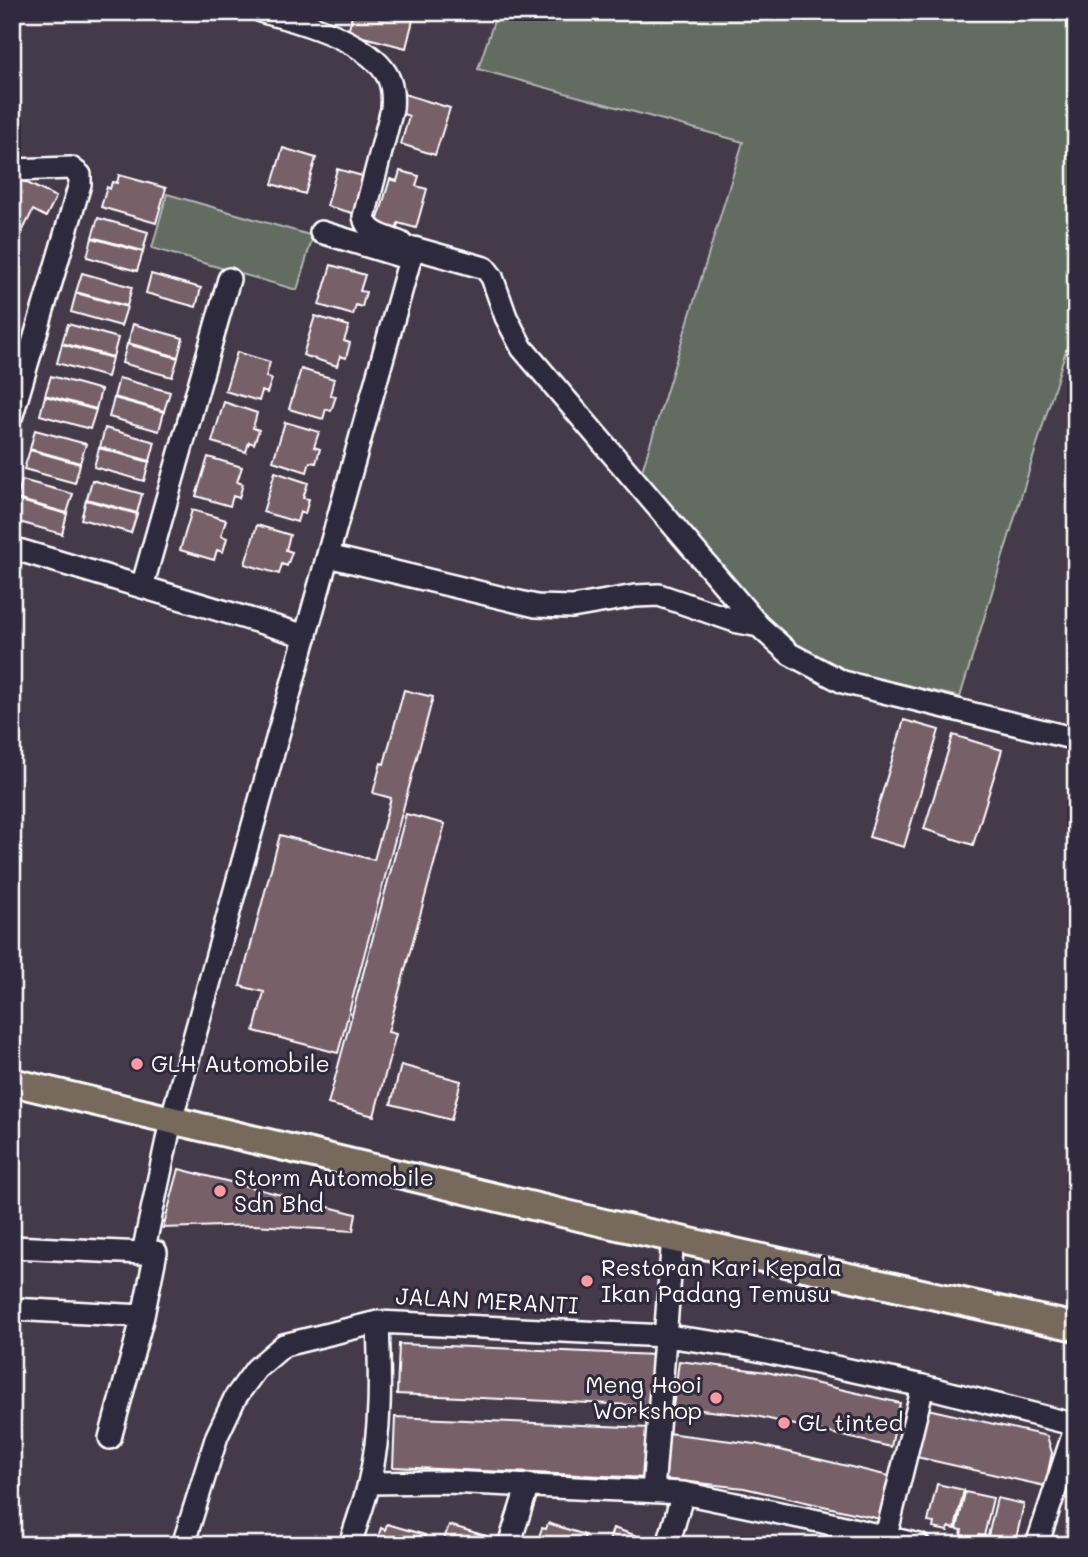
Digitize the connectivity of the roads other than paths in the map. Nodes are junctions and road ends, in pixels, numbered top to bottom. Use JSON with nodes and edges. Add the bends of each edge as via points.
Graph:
{"nodes":[{"id":1,"x":263,"y":12,"type":"edge"},
{"id":2,"x":12,"y":170,"type":"edge"},
{"id":3,"x":321,"y":232,"type":"dead end"},
{"id":4,"x":412,"y":253,"type":"junction"},
{"id":5,"x":229,"y":279,"type":"dead end"},
{"id":6,"x":12,"y":415,"type":"edge"},
{"id":7,"x":12,"y":548,"type":"edge"},
{"id":8,"x":328,"y":556,"type":"junction"},
{"id":9,"x":142,"y":587,"type":"junction"},
{"id":10,"x":759,"y":626,"type":"junction"},
{"id":11,"x":306,"y":636,"type":"junction"},
{"id":12,"x":1076,"y":738,"type":"edge"},
{"id":13,"x":12,"y":1082,"type":"edge"},
{"id":14,"x":171,"y":1121,"type":"junction"},
{"id":15,"x":673,"y":1237,"type":"junction"},
{"id":16,"x":12,"y":1247,"type":"edge"},
{"id":17,"x":156,"y":1252,"type":"dead end"},
{"id":18,"x":12,"y":1309,"type":"edge"},
{"id":19,"x":143,"y":1316,"type":"junction"},
{"id":20,"x":378,"y":1322,"type":"junction"},
{"id":21,"x":1076,"y":1327,"type":"edge"},
{"id":22,"x":666,"y":1336,"type":"junction"},
{"id":23,"x":923,"y":1387,"type":"junction"},
{"id":24,"x":1076,"y":1425,"type":"edge"},
{"id":25,"x":110,"y":1438,"type":"dead end"},
{"id":26,"x":369,"y":1483,"type":"junction"},
{"id":27,"x":528,"y":1485,"type":"junction"},
{"id":28,"x":653,"y":1490,"type":"junction"},
{"id":29,"x":684,"y":1493,"type":"junction"},
{"id":30,"x":886,"y":1536,"type":"junction"},
{"id":31,"x":183,"y":1545,"type":"edge"},
{"id":32,"x":350,"y":1545,"type":"edge"},
{"id":33,"x":509,"y":1545,"type":"edge"},
{"id":34,"x":668,"y":1545,"type":"edge"},
{"id":35,"x":919,"y":1545,"type":"edge"},
{"id":36,"x":1037,"y":1545,"type":"edge"}],
"edges":[{"from":1,"to":4,"type":"street","via":[[304,22],[345,40],[379,64],[388,78],[392,109],[363,217],[370,230]]},
{"from":2,"to":6,"type":"street","via":[[71,167],[80,184]]},
{"from":3,"to":4,"type":"street"},
{"from":4,"to":8,"type":"street"},
{"from":4,"to":10,"type":"street","via":[[485,268],[522,348]]},
{"from":5,"to":9,"type":"street"},
{"from":7,"to":9,"type":"street"},
{"from":8,"to":10,"type":"street","via":[[536,606],[572,607],[659,595]]},
{"from":8,"to":11,"type":"street"},
{"from":9,"to":11,"type":"street"},
{"from":10,"to":12,"type":"street","via":[[790,654],[843,682]]},
{"from":11,"to":14,"type":"street"},
{"from":13,"to":14,"type":"main road"},
{"from":14,"to":15,"type":"main road"},
{"from":14,"to":16,"type":"street","via":[[143,1253]]},
{"from":15,"to":21,"type":"main road"},
{"from":15,"to":22,"type":"street"},
{"from":17,"to":19,"type":"street"},
{"from":18,"to":19,"type":"street"},
{"from":19,"to":25,"type":"street"},
{"from":20,"to":22,"type":"street","name":"JALAN MERANTI"},
{"from":20,"to":26,"type":"street","via":[[380,1395]]},
{"from":20,"to":31,"type":"street","name":"JALAN MERANTI","via":[[284,1346],[256,1368],[217,1436]]},
{"from":22,"to":23,"type":"street","name":"JALAN MERANTI","via":[[739,1346]]},
{"from":22,"to":28,"type":"street"},
{"from":23,"to":24,"type":"street","name":"JALAN MERANTI"},
{"from":23,"to":30,"type":"street"},
{"from":24,"to":36,"type":"street"},
{"from":26,"to":27,"type":"street"},
{"from":26,"to":32,"type":"street"},
{"from":27,"to":28,"type":"street"},
{"from":27,"to":33,"type":"street"},
{"from":28,"to":29,"type":"street"},
{"from":29,"to":30,"type":"street"},
{"from":29,"to":34,"type":"street"},
{"from":30,"to":35,"type":"street"}]}
